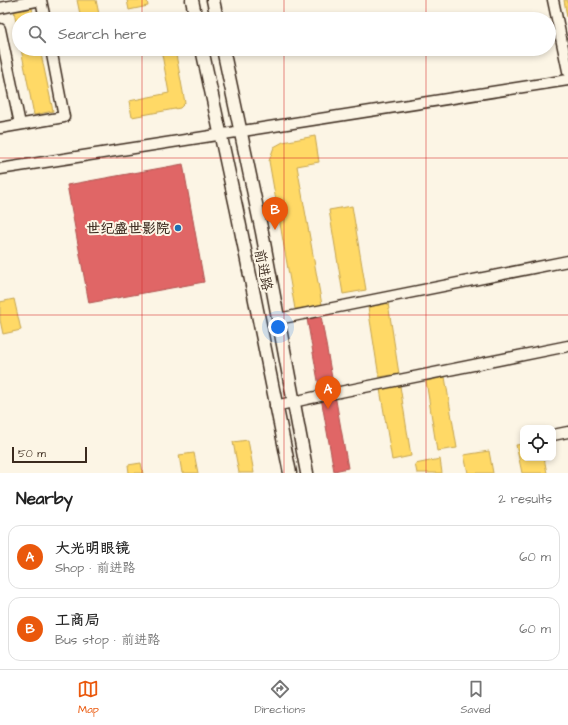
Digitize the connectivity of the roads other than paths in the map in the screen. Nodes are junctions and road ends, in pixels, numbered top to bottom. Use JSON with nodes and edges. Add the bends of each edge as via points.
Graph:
{"nodes":[{"id":1,"x":41,"y":0,"type":"edge"},
{"id":2,"x":192,"y":0,"type":"edge"},
{"id":3,"x":212,"y":0,"type":"edge"},
{"id":4,"x":553,"y":0,"type":"edge"},
{"id":5,"x":0,"y":8,"type":"edge"},
{"id":6,"x":44,"y":12,"type":"edge"},
{"id":7,"x":195,"y":12,"type":"edge"},
{"id":8,"x":215,"y":12,"type":"edge"},
{"id":9,"x":556,"y":12,"type":"edge"},
{"id":10,"x":556,"y":14,"type":"edge"},
{"id":11,"x":0,"y":28,"type":"edge"},
{"id":12,"x":52,"y":56,"type":"edge"},
{"id":13,"x":203,"y":56,"type":"edge"},
{"id":14,"x":225,"y":56,"type":"edge"},
{"id":15,"x":568,"y":72,"type":"edge"},
{"id":16,"x":568,"y":80,"type":"edge"},
{"id":17,"x":20,"y":124,"type":"junction"},
{"id":18,"x":0,"y":128,"type":"edge"},
{"id":19,"x":241,"y":131,"type":"junction"},
{"id":20,"x":220,"y":134,"type":"junction"},
{"id":21,"x":0,"y":169,"type":"edge"},
{"id":22,"x":568,"y":260,"type":"edge"},
{"id":23,"x":278,"y":319,"type":"junction"},
{"id":24,"x":568,"y":346,"type":"edge"},
{"id":25,"x":335,"y":393,"type":"tunnel mouth"},
{"id":26,"x":320,"y":396,"type":"tunnel mouth"},
{"id":27,"x":294,"y":402,"type":"junction"},
{"id":28,"x":276,"y":406,"type":"junction"},
{"id":29,"x":568,"y":432,"type":"edge"},
{"id":30,"x":556,"y":434,"type":"edge"},
{"id":31,"x":290,"y":473,"type":"edge"},
{"id":32,"x":308,"y":473,"type":"edge"}],
"edges":[{"from":1,"to":5,"type":"street"},
{"from":1,"to":6,"type":"street"},
{"from":2,"to":7,"type":"main road"},
{"from":3,"to":8,"type":"main road"},
{"from":4,"to":9,"type":"street"},
{"from":10,"to":15,"type":"street"},
{"from":11,"to":17,"type":"street"},
{"from":12,"to":17,"type":"street","via":[[64,116]]},
{"from":13,"to":20,"type":"main road","name":"前进路"},
{"from":14,"to":19,"type":"main road","name":"前进路"},
{"from":16,"to":19,"type":"street"},
{"from":17,"to":18,"type":"street"},
{"from":19,"to":20,"type":"street"},
{"from":19,"to":23,"type":"main road","name":"前进路"},
{"from":20,"to":21,"type":"street"},
{"from":20,"to":28,"type":"main road","name":"前进路"},
{"from":22,"to":23,"type":"street"},
{"from":23,"to":27,"type":"main road","name":"前进路"},
{"from":24,"to":25,"type":"street"},
{"from":26,"to":27,"type":"street"},
{"from":27,"to":28,"type":"street"},
{"from":27,"to":32,"type":"main road","name":"前进路"},
{"from":28,"to":31,"type":"main road","name":"前进路"},
{"from":29,"to":30,"type":"street"}]}
